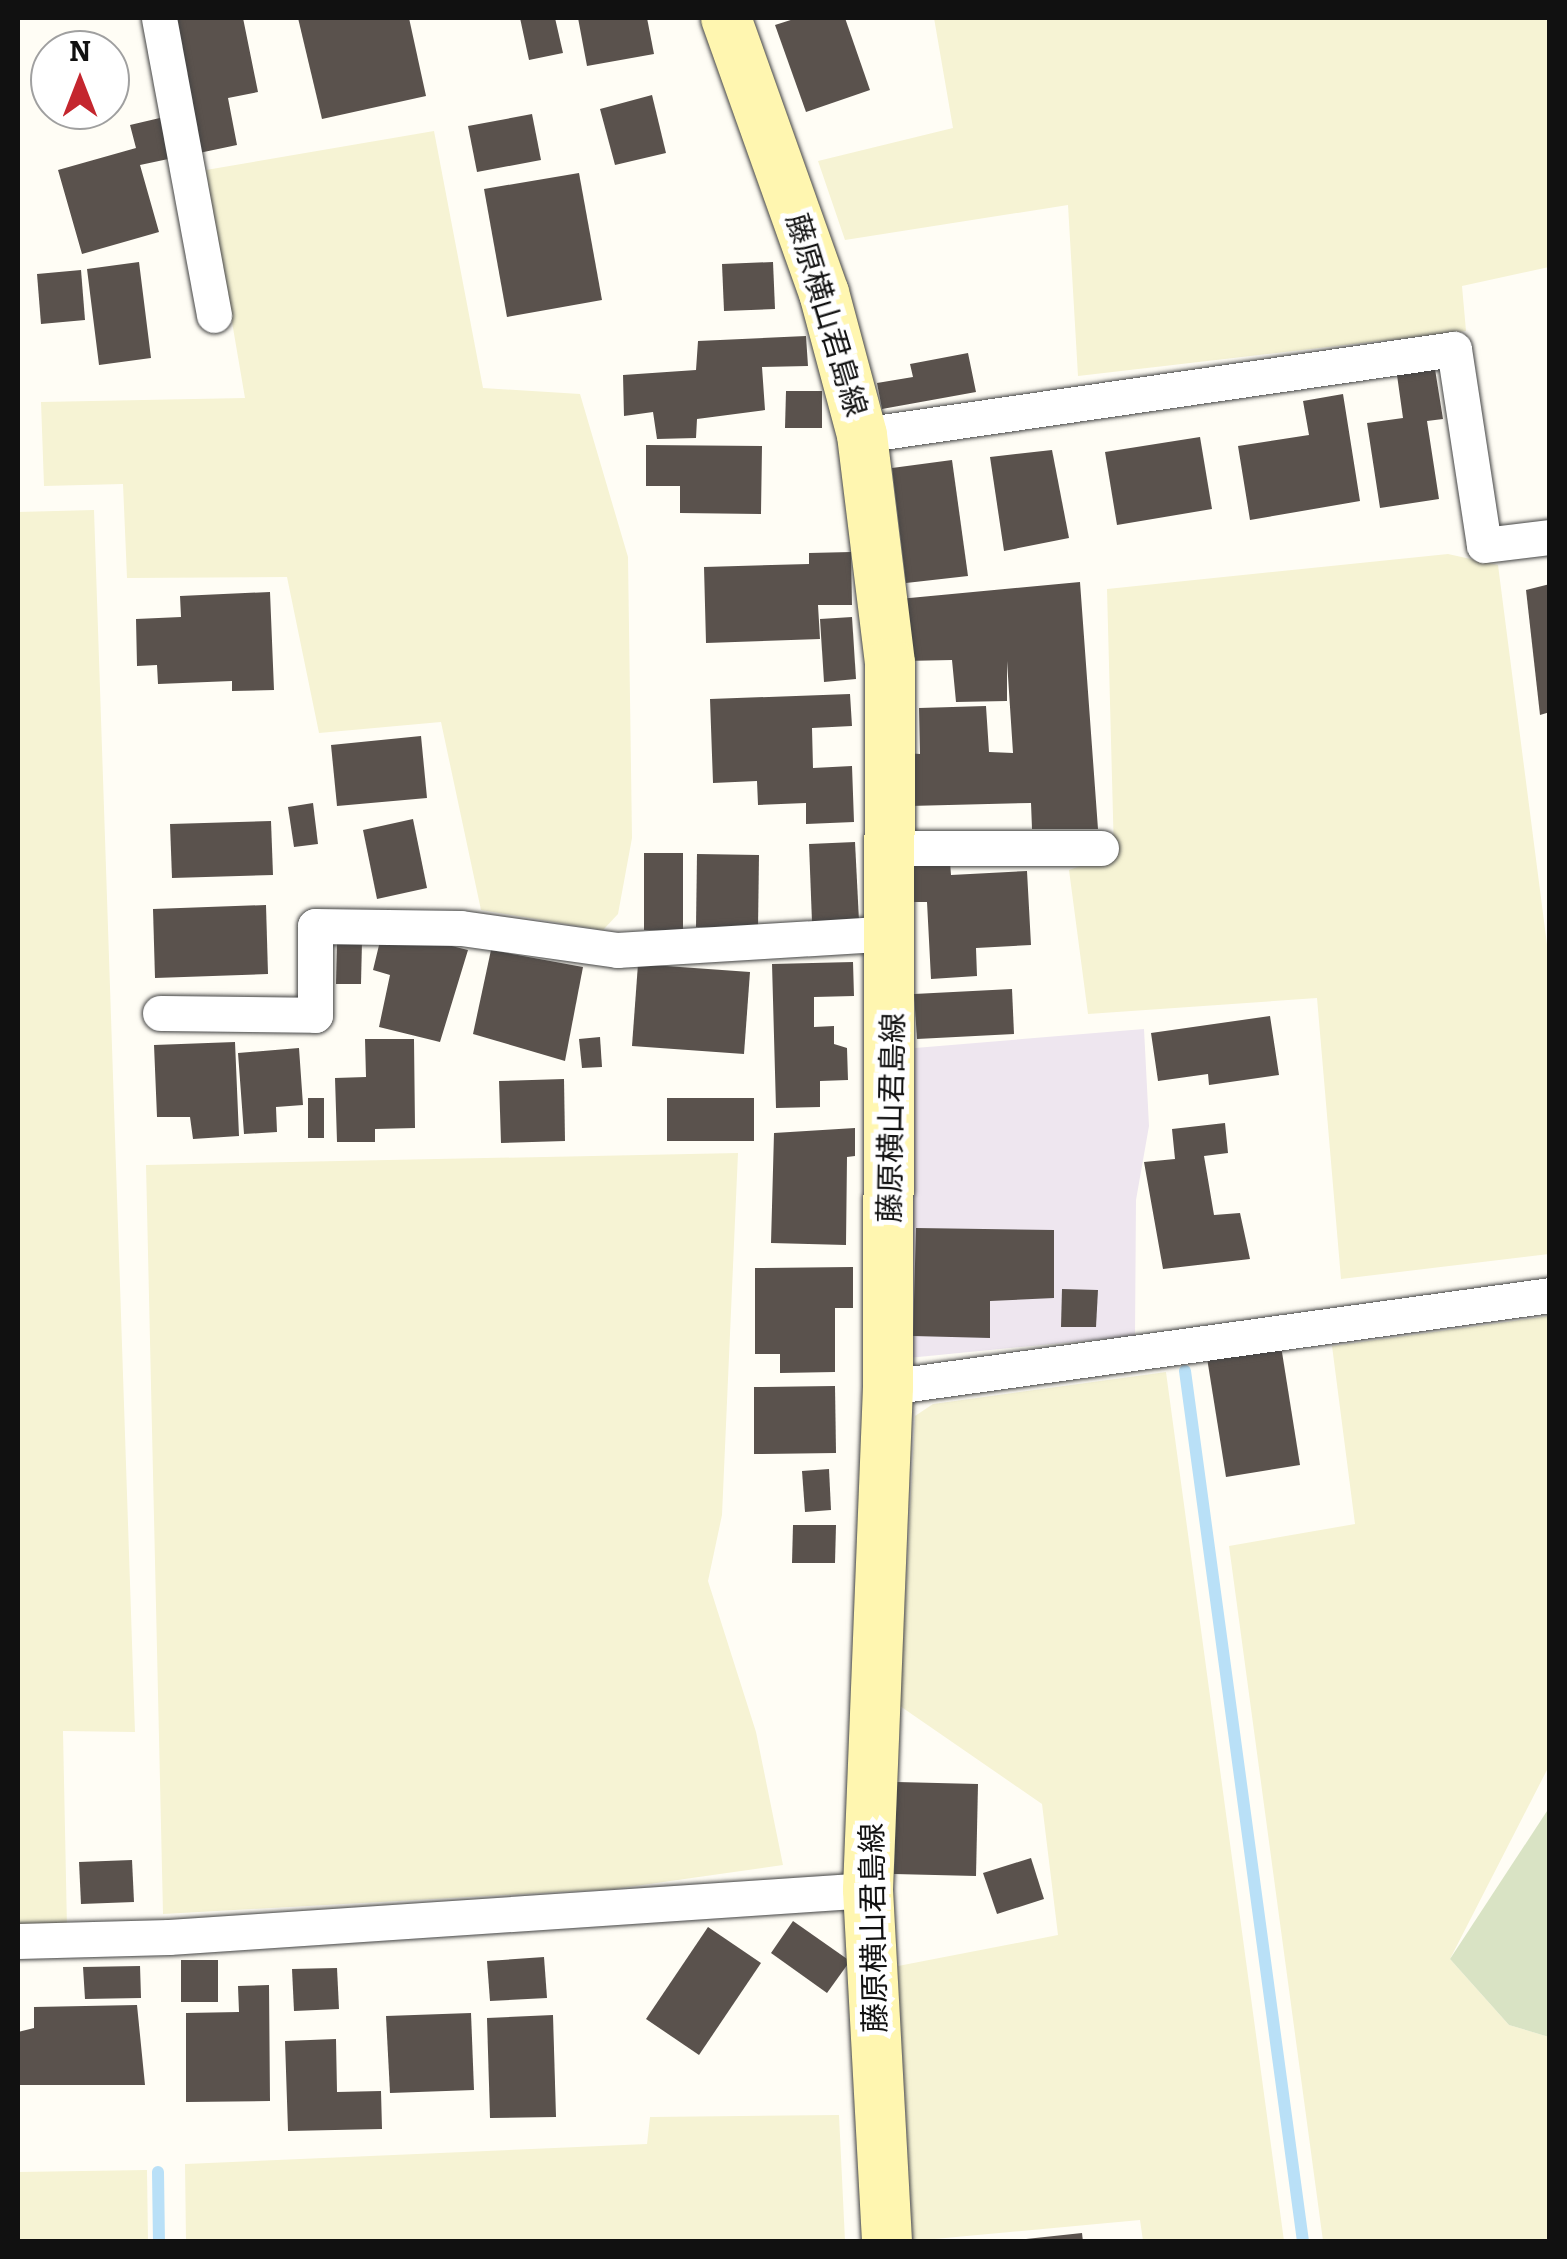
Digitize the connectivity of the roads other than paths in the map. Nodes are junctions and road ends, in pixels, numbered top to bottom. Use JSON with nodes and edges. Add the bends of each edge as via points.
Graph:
{"nodes":[{"id":1,"x":159,"y":18,"type":"edge"},
{"id":2,"x":726,"y":18,"type":"edge"},
{"id":3,"x":214,"y":314,"type":"dead end"},
{"id":4,"x":862,"y":435,"type":"junction"},
{"id":5,"x":1550,"y":538,"type":"edge"},
{"id":6,"x":893,"y":848,"type":"junction"},
{"id":7,"x":1101,"y":848,"type":"dead end"},
{"id":8,"x":894,"y":933,"type":"junction"},
{"id":9,"x":160,"y":1013,"type":"dead end"},
{"id":10,"x":1550,"y":1295,"type":"edge"},
{"id":11,"x":888,"y":1387,"type":"junction"},
{"id":12,"x":868,"y":1890,"type":"junction"},
{"id":13,"x":18,"y":1941,"type":"edge"},
{"id":14,"x":887,"y":2242,"type":"edge"}],
"edges":[{"from":1,"to":3,"type":"street"},
{"from":2,"to":4,"type":"main road","name":"藤原横山君島線","via":[[831,316]]},
{"from":4,"to":5,"type":"street","via":[[1454,349],[1484,545]]},
{"from":4,"to":6,"type":"main road","name":"藤原横山君島線","via":[[890,663]]},
{"from":6,"to":7,"type":"street"},
{"from":6,"to":8,"type":"main road","name":"藤原横山君島線"},
{"from":8,"to":9,"type":"street","via":[[618,950],[462,928],[315,926],[315,1016]]},
{"from":8,"to":11,"type":"main road","name":"藤原横山君島線"},
{"from":10,"to":11,"type":"street"},
{"from":11,"to":12,"type":"main road","name":"藤原横山君島線"},
{"from":12,"to":13,"type":"street","via":[[169,1937]]},
{"from":12,"to":14,"type":"main road","name":"藤原横山君島線"}]}
